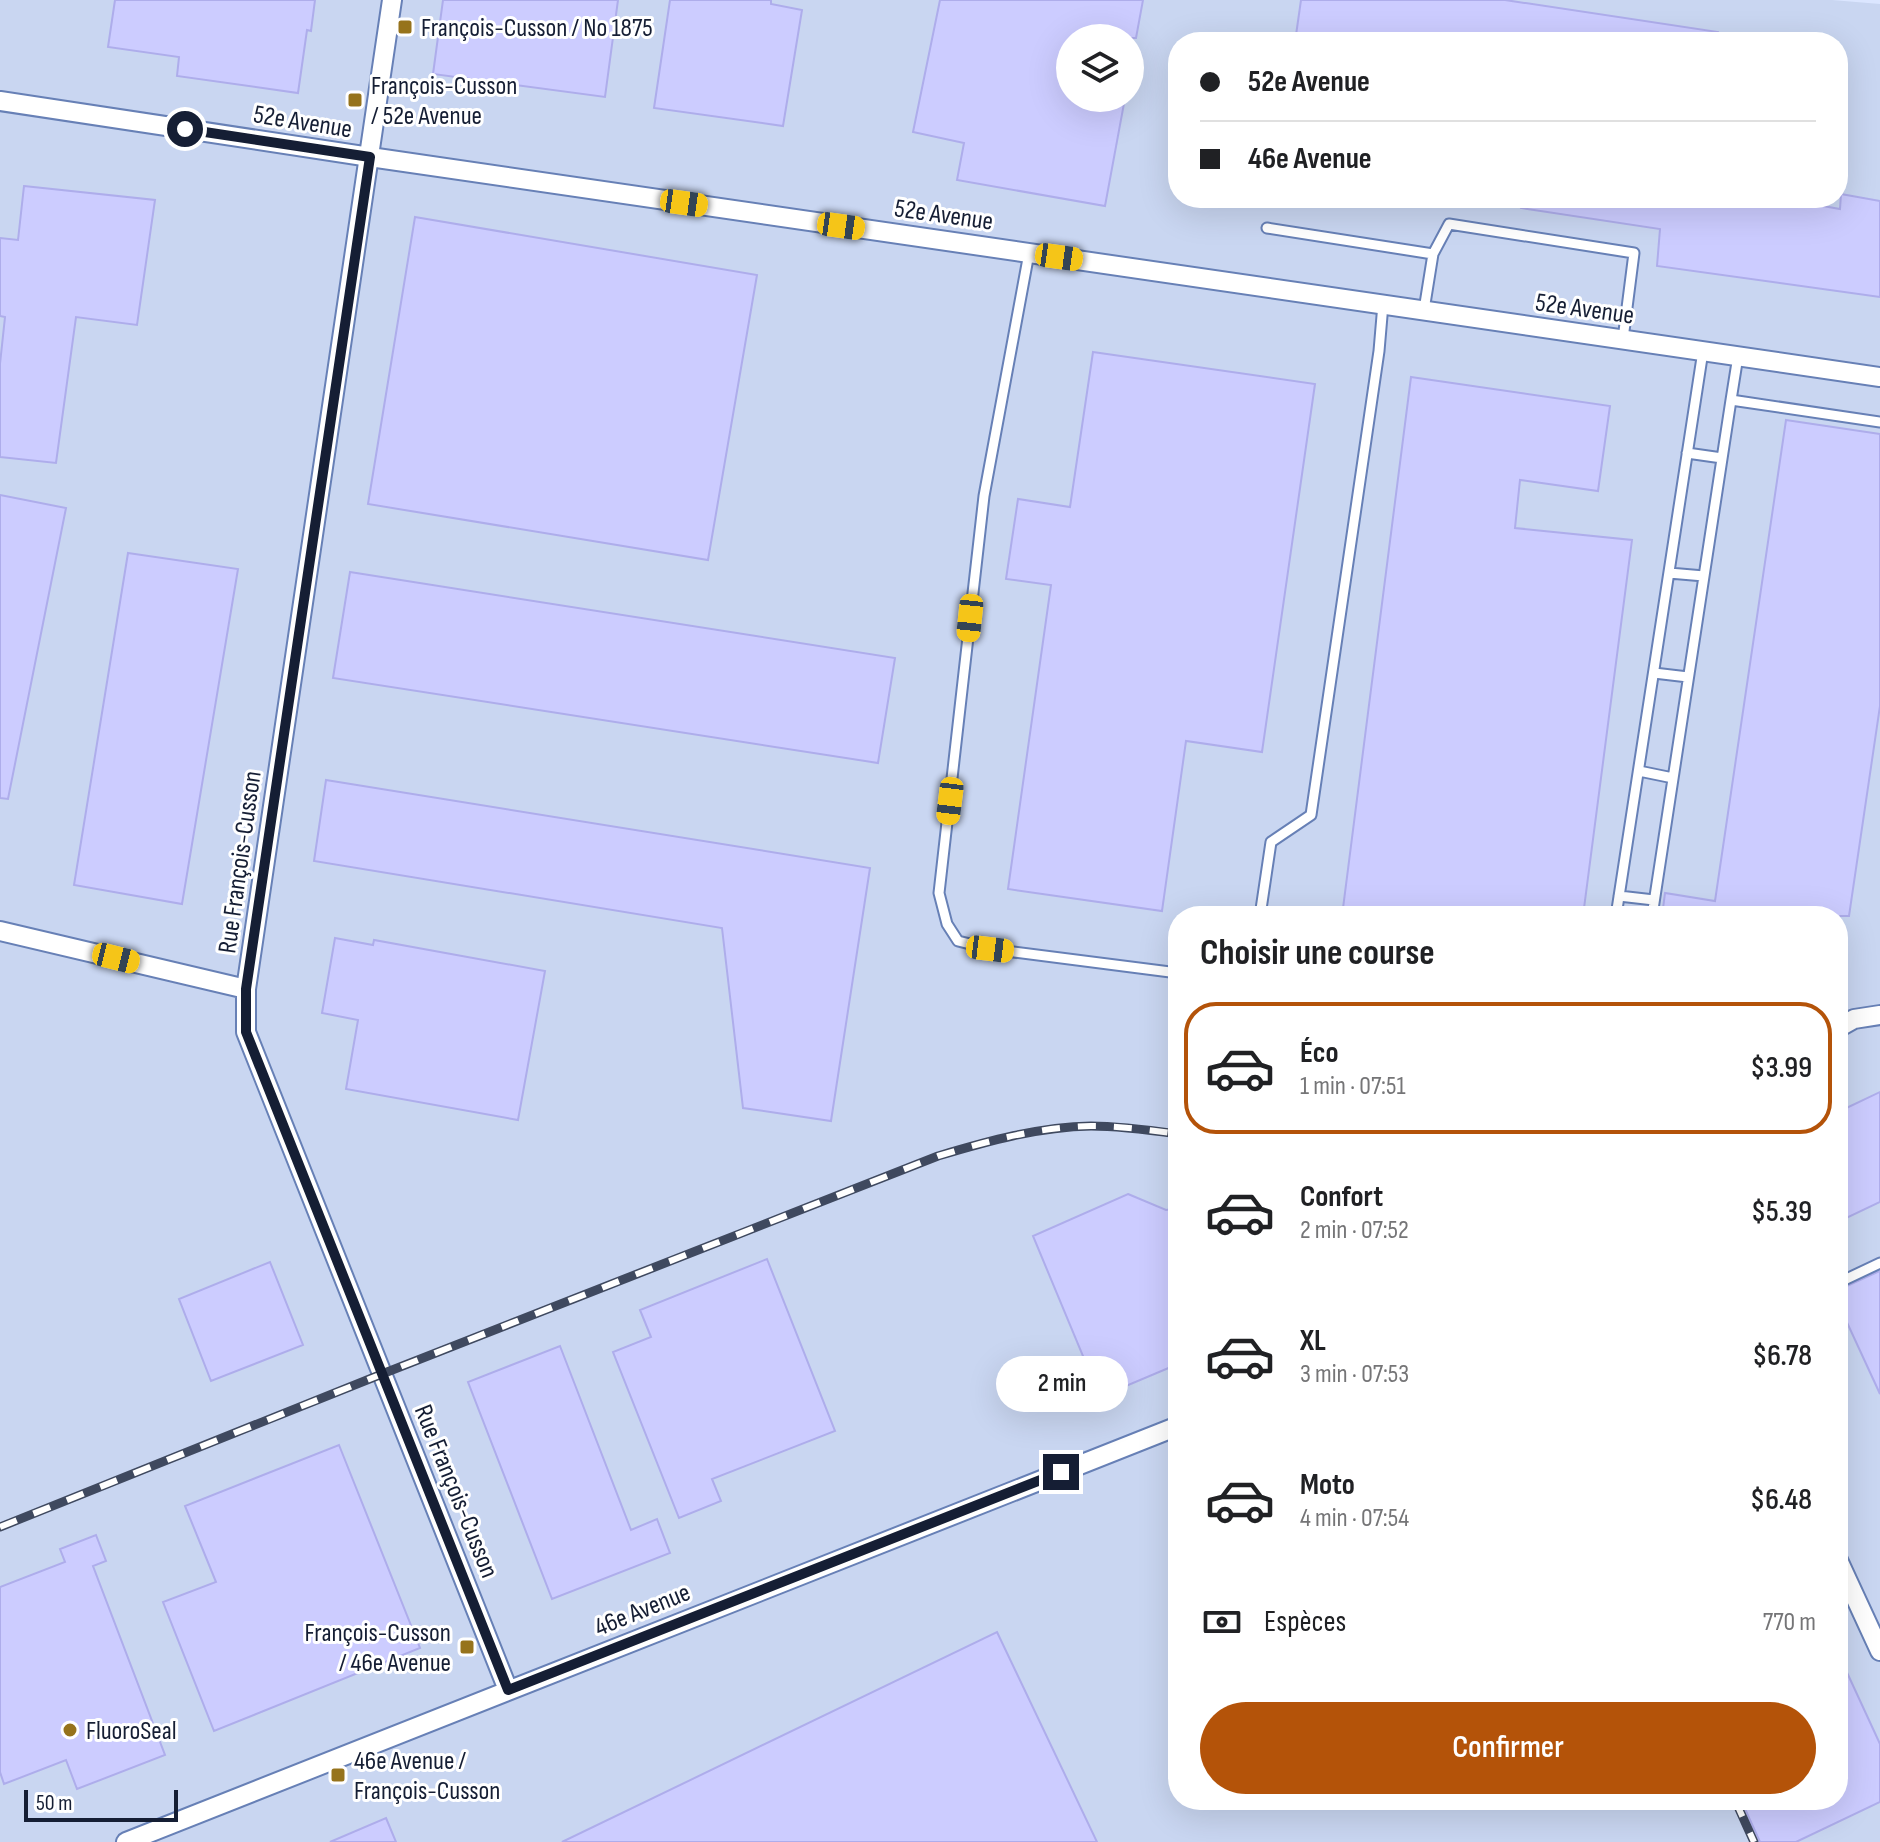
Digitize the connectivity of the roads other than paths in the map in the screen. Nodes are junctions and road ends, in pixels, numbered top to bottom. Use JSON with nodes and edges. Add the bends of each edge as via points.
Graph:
{"nodes":[{"id":1,"x":392,"y":0,"type":"edge"},
{"id":2,"x":0,"y":101,"type":"edge"},
{"id":3,"x":370,"y":157,"type":"junction"},
{"id":4,"x":1267,"y":228,"type":"dead end"},
{"id":5,"x":1029,"y":253,"type":"junction"},
{"id":6,"x":1433,"y":254,"type":"junction"},
{"id":7,"x":1383,"y":304,"type":"junction"},
{"id":8,"x":1424,"y":310,"type":"junction"},
{"id":9,"x":1623,"y":339,"type":"junction"},
{"id":10,"x":1703,"y":351,"type":"junction"},
{"id":11,"x":1738,"y":356,"type":"junction"},
{"id":12,"x":1880,"y":377,"type":"edge"},
{"id":13,"x":1731,"y":400,"type":"junction"},
{"id":14,"x":1880,"y":422,"type":"edge"},
{"id":15,"x":1687,"y":453,"type":"junction"},
{"id":16,"x":1722,"y":458,"type":"junction"},
{"id":17,"x":1669,"y":573,"type":"junction"},
{"id":18,"x":1704,"y":576,"type":"junction"},
{"id":19,"x":1654,"y":673,"type":"junction"},
{"id":20,"x":1688,"y":677,"type":"junction"},
{"id":21,"x":1639,"y":771,"type":"junction"},
{"id":22,"x":1673,"y":778,"type":"junction"},
{"id":23,"x":1619,"y":896,"type":"junction"},
{"id":24,"x":1654,"y":900,"type":"junction"},
{"id":25,"x":1261,"y":906,"type":"edge"},
{"id":26,"x":1618,"y":906,"type":"edge"},
{"id":27,"x":1653,"y":906,"type":"edge"},
{"id":28,"x":0,"y":931,"type":"edge"},
{"id":29,"x":1168,"y":972,"type":"edge"},
{"id":30,"x":246,"y":989,"type":"junction"},
{"id":31,"x":1880,"y":1015,"type":"edge"},
{"id":32,"x":1848,"y":1022,"type":"edge"},
{"id":33,"x":1880,"y":1263,"type":"edge"},
{"id":34,"x":1848,"y":1278,"type":"edge"},
{"id":35,"x":1168,"y":1430,"type":"edge"},
{"id":36,"x":1848,"y":1582,"type":"edge"},
{"id":37,"x":1880,"y":1651,"type":"edge"},
{"id":38,"x":508,"y":1690,"type":"junction"},
{"id":39,"x":126,"y":1842,"type":"edge"}],
"edges":[{"from":1,"to":3,"type":"street","name":"Rue François-Cusson"},
{"from":2,"to":3,"type":"street","name":"52e Avenue"},
{"from":3,"to":5,"type":"street","name":"52e Avenue"},
{"from":3,"to":30,"type":"street","name":"Rue François-Cusson"},
{"from":4,"to":6,"type":"lane"},
{"from":5,"to":7,"type":"street","name":"52e Avenue"},
{"from":5,"to":29,"type":"lane","via":[[984,496],[939,893],[958,941]]},
{"from":6,"to":8,"type":"lane"},
{"from":6,"to":9,"type":"lane","via":[[1449,224],[1634,253]]},
{"from":7,"to":8,"type":"street","name":"52e Avenue"},
{"from":7,"to":25,"type":"lane","via":[[1311,815],[1271,842]]},
{"from":8,"to":9,"type":"street","name":"52e Avenue"},
{"from":9,"to":10,"type":"street","name":"52e Avenue"},
{"from":10,"to":11,"type":"street","name":"52e Avenue"},
{"from":10,"to":15,"type":"lane"},
{"from":11,"to":12,"type":"street","name":"52e Avenue"},
{"from":11,"to":13,"type":"lane"},
{"from":13,"to":14,"type":"lane"},
{"from":13,"to":16,"type":"lane"},
{"from":15,"to":16,"type":"lane"},
{"from":15,"to":17,"type":"lane"},
{"from":16,"to":18,"type":"lane"},
{"from":17,"to":18,"type":"lane"},
{"from":17,"to":19,"type":"lane"},
{"from":18,"to":20,"type":"lane"},
{"from":19,"to":20,"type":"lane"},
{"from":19,"to":21,"type":"lane"},
{"from":20,"to":22,"type":"lane"},
{"from":21,"to":22,"type":"lane"},
{"from":21,"to":23,"type":"lane"},
{"from":22,"to":24,"type":"lane"},
{"from":23,"to":24,"type":"lane"},
{"from":23,"to":26,"type":"lane"},
{"from":24,"to":27,"type":"lane"},
{"from":28,"to":30,"type":"street"},
{"from":30,"to":38,"type":"street","name":"Rue François-Cusson","via":[[246,1032]]},
{"from":31,"to":32,"type":"street"},
{"from":33,"to":34,"type":"lane"},
{"from":35,"to":38,"type":"street","name":"46e Avenue"},
{"from":36,"to":37,"type":"street"},
{"from":38,"to":39,"type":"street","name":"46e Avenue"}]}
